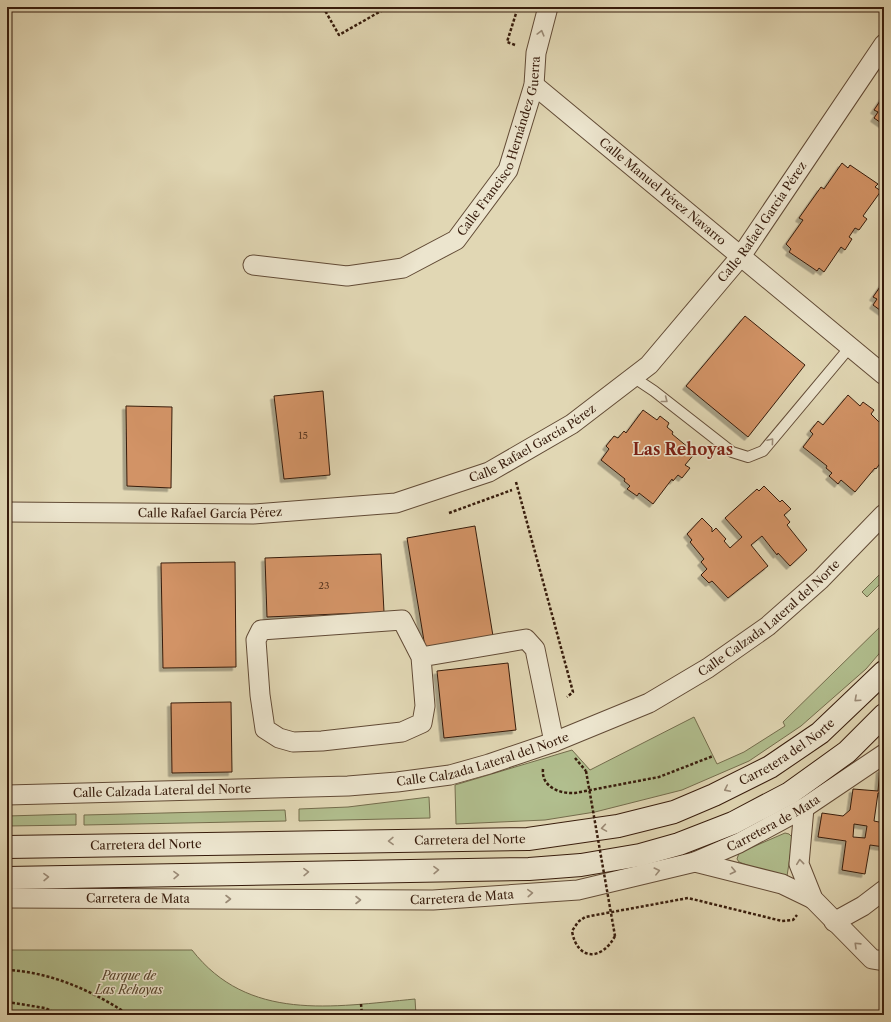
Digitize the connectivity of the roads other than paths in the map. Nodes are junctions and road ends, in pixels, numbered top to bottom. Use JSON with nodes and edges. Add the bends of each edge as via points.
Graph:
{"nodes":[{"id":1,"x":548,"y":7,"type":"edge"},
{"id":2,"x":884,"y":44,"type":"edge"},
{"id":3,"x":534,"y":85,"type":"junction"},
{"id":4,"x":740,"y":256,"type":"junction"},
{"id":5,"x":253,"y":265,"type":"dead end"},
{"id":6,"x":850,"y":346,"type":"junction"},
{"id":7,"x":884,"y":375,"type":"edge"},
{"id":8,"x":633,"y":377,"type":"junction"},
{"id":9,"x":7,"y":512,"type":"edge"},
{"id":10,"x":884,"y":514,"type":"edge"},
{"id":11,"x":421,"y":657,"type":"junction"},
{"id":12,"x":884,"y":672,"type":"edge"},
{"id":13,"x":884,"y":715,"type":"edge"},
{"id":14,"x":554,"y":742,"type":"junction"},
{"id":15,"x":884,"y":754,"type":"edge"},
{"id":16,"x":7,"y":795,"type":"edge"},
{"id":17,"x":804,"y":808,"type":"junction"},
{"id":18,"x":7,"y":847,"type":"edge"},
{"id":19,"x":695,"y":862,"type":"junction"},
{"id":20,"x":7,"y":878,"type":"edge"},
{"id":21,"x":884,"y":890,"type":"edge"},
{"id":22,"x":7,"y":898,"type":"edge"},
{"id":23,"x":813,"y":899,"type":"junction"},
{"id":24,"x":834,"y":922,"type":"junction"},
{"id":25,"x":884,"y":961,"type":"edge"}],
"edges":[{"from":3,"to":1,"type":"street","name":"Calle Francisco Hernández Guerra","one_way":true,"via":[[536,53]]},
{"from":2,"to":4,"type":"street","name":"Calle Rafael García Pérez"},
{"from":3,"to":4,"type":"street","name":"Calle Manuel Pérez Navarro"},
{"from":3,"to":5,"type":"street","name":"Calle Francisco Hernández Guerra","via":[[508,170],[456,240],[403,268],[347,276]]},
{"from":4,"to":6,"type":"street","name":"Calle Manuel Pérez Navarro"},
{"from":4,"to":8,"type":"street","name":"Calle Rafael García Pérez","via":[[649,365]]},
{"from":6,"to":7,"type":"street","name":"Calle Manuel Pérez Navarro"},
{"from":8,"to":6,"type":"lane","one_way":true,"via":[[732,452],[748,457],[763,451]]},
{"from":8,"to":9,"type":"street","name":"Calle Rafael García Pérez","via":[[572,424],[489,472],[396,503],[253,514]]},
{"from":10,"to":14,"type":"street","name":"Calle Calzada Lateral del Norte","via":[[820,580],[768,626],[708,668],[649,702]]},
{"from":11,"to":11,"type":"street","via":[[425,706],[422,723],[402,732],[322,741],[293,742],[279,738],[265,729],[256,640],[261,630],[402,620]]},
{"from":11,"to":14,"type":"street","via":[[526,639],[535,649]]},
{"from":12,"to":18,"type":"street","name":"Carretera del Norte","one_way":true,"via":[[820,733],[770,768],[674,812],[618,826],[528,839]]},
{"from":20,"to":13,"type":"street","one_way":true,"via":[[529,869],[581,865],[640,855],[679,844],[733,822],[790,793],[847,752]]},
{"from":14,"to":16,"type":"street","name":"Calle Calzada Lateral del Norte","via":[[450,775],[397,782],[348,786]]},
{"from":15,"to":17,"type":"street","name":"Carretera de Mata"},
{"from":17,"to":19,"type":"street","name":"Carretera de Mata","via":[[739,843]]},
{"from":23,"to":17,"type":"street","one_way":true,"via":[[799,864]]},
{"from":22,"to":19,"type":"street","name":"Carretera de Mata","one_way":true,"via":[[433,900],[578,890]]},
{"from":19,"to":23,"type":"street","one_way":true,"via":[[782,884]]},
{"from":21,"to":24,"type":"street","via":[[863,906]]},
{"from":23,"to":24,"type":"street"},
{"from":25,"to":24,"type":"street","one_way":true,"via":[[872,960]]}]}
